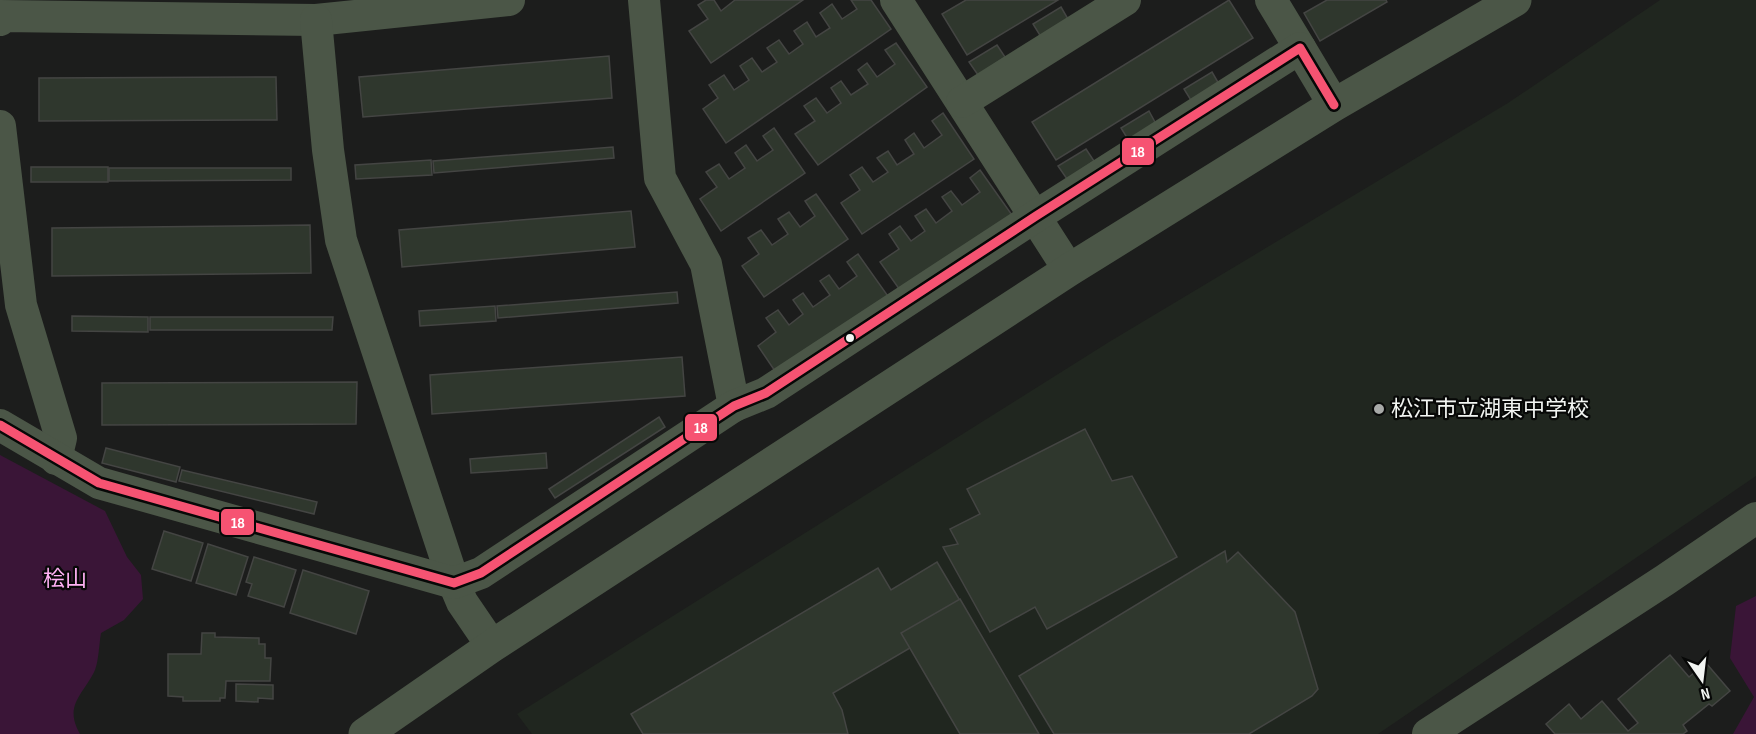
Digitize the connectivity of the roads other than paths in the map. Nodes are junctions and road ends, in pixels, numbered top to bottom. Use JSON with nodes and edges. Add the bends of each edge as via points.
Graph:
{"nodes":[{"id":1,"x":509,"y":0,"type":"edge"},
{"id":2,"x":644,"y":0,"type":"edge"},
{"id":3,"x":896,"y":0,"type":"edge"},
{"id":4,"x":1125,"y":0,"type":"edge"},
{"id":5,"x":1271,"y":0,"type":"edge"},
{"id":6,"x":1515,"y":0,"type":"edge"},
{"id":7,"x":0,"y":20,"type":"edge"},
{"id":8,"x":316,"y":20,"type":"junction"},
{"id":9,"x":1300,"y":48,"type":"junction"},
{"id":10,"x":962,"y":102,"type":"junction"},
{"id":11,"x":1335,"y":105,"type":"junction"},
{"id":12,"x":0,"y":126,"type":"edge"},
{"id":13,"x":1036,"y":216,"type":"junction"},
{"id":14,"x":1069,"y":270,"type":"junction"},
{"id":15,"x":734,"y":406,"type":"junction"},
{"id":16,"x":0,"y":424,"type":"edge"},
{"id":17,"x":56,"y":459,"type":"junction"},
{"id":18,"x":1756,"y":518,"type":"edge"},
{"id":19,"x":454,"y":583,"type":"junction"},
{"id":20,"x":492,"y":646,"type":"junction"},
{"id":21,"x":386,"y":728,"type":"edge"},
{"id":22,"x":1428,"y":734,"type":"edge"}],
"edges":[{"from":1,"to":8,"type":"street"},
{"from":2,"to":15,"type":"street","via":[[660,178],[706,264]]},
{"from":3,"to":10,"type":"street"},
{"from":4,"to":10,"type":"street"},
{"from":5,"to":9,"type":"street"},
{"from":6,"to":11,"type":"street"},
{"from":7,"to":8,"type":"street","via":[[2,16]]},
{"from":8,"to":19,"type":"street","via":[[341,240]]},
{"from":9,"to":11,"type":"street"},
{"from":9,"to":13,"type":"street"},
{"from":10,"to":13,"type":"street"},
{"from":11,"to":14,"type":"street"},
{"from":12,"to":17,"type":"street","via":[[21,305],[61,438]]},
{"from":13,"to":14,"type":"street"},
{"from":13,"to":15,"type":"street","via":[[766,393]]},
{"from":14,"to":20,"type":"street"},
{"from":15,"to":19,"type":"street","via":[[481,573]]},
{"from":16,"to":17,"type":"street"},
{"from":17,"to":19,"type":"street","via":[[99,483]]},
{"from":18,"to":22,"type":"street"},
{"from":19,"to":20,"type":"street"},
{"from":20,"to":21,"type":"street"}]}
